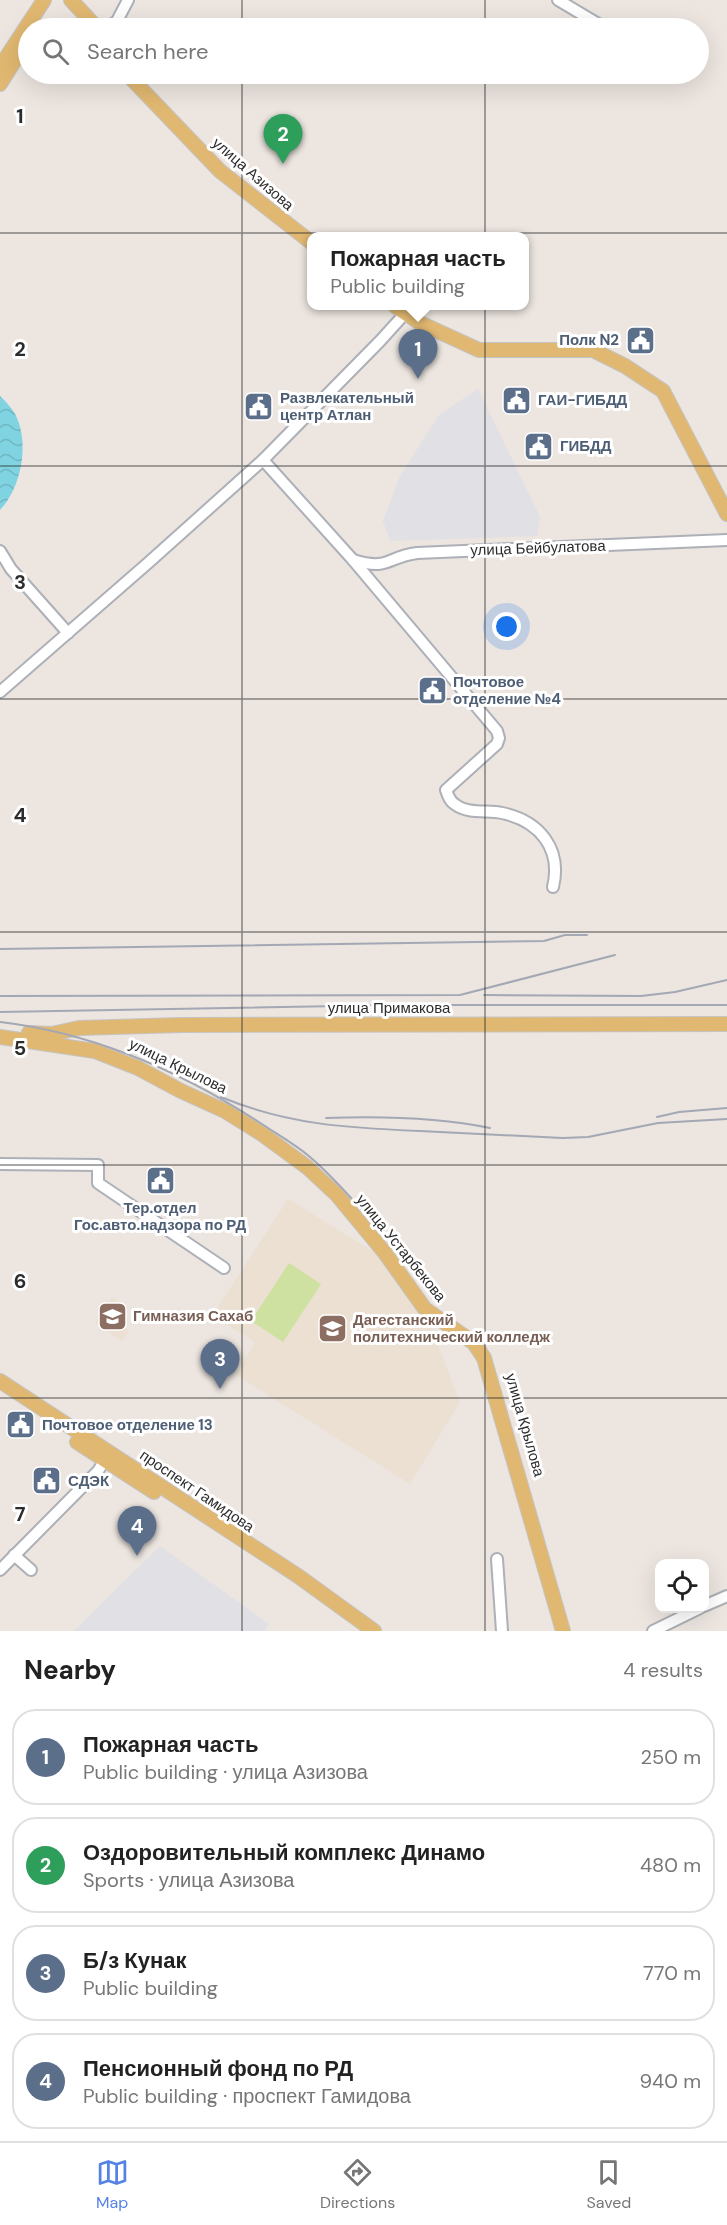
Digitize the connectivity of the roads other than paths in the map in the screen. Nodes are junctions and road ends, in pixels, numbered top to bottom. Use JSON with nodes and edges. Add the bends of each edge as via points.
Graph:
{"nodes":[{"id":1,"x":44,"y":0,"type":"edge"},
{"id":2,"x":54,"y":0,"type":"edge"},
{"id":3,"x":61,"y":0,"type":"edge"},
{"id":4,"x":70,"y":0,"type":"edge"},
{"id":5,"x":128,"y":0,"type":"edge"},
{"id":6,"x":558,"y":0,"type":"edge"},
{"id":7,"x":32,"y":18,"type":"edge"},
{"id":8,"x":42,"y":18,"type":"edge"},
{"id":9,"x":78,"y":18,"type":"edge"},
{"id":10,"x":87,"y":18,"type":"edge"},
{"id":11,"x":119,"y":18,"type":"edge"},
{"id":12,"x":588,"y":18,"type":"edge"},
{"id":13,"x":18,"y":40,"type":"edge"},
{"id":14,"x":18,"y":56,"type":"edge"},
{"id":15,"x":0,"y":67,"type":"edge"},
{"id":16,"x":0,"y":84,"type":"edge"},
{"id":17,"x":137,"y":84,"type":"edge"},
{"id":18,"x":146,"y":84,"type":"edge"},
{"id":19,"x":307,"y":233,"type":"edge"},
{"id":20,"x":307,"y":239,"type":"edge"},
{"id":21,"x":402,"y":310,"type":"edge"},
{"id":22,"x":406,"y":310,"type":"edge"},
{"id":23,"x":408,"y":310,"type":"edge"},
{"id":24,"x":263,"y":460,"type":"junction"},
{"id":25,"x":727,"y":503,"type":"edge"},
{"id":26,"x":727,"y":514,"type":"edge"},
{"id":27,"x":727,"y":540,"type":"edge"},
{"id":28,"x":0,"y":551,"type":"edge"},
{"id":29,"x":353,"y":560,"type":"junction"},
{"id":30,"x":68,"y":633,"type":"junction"},
{"id":31,"x":0,"y":692,"type":"edge"},
{"id":32,"x":553,"y":888,"type":"dead end"},
{"id":33,"x":727,"y":1024,"type":"edge"},
{"id":34,"x":0,"y":1032,"type":"edge"},
{"id":35,"x":727,"y":1032,"type":"edge"},
{"id":36,"x":57,"y":1035,"type":"junction"},
{"id":37,"x":0,"y":1037,"type":"edge"},
{"id":38,"x":78,"y":1039,"type":"junction"},
{"id":39,"x":0,"y":1164,"type":"edge"},
{"id":40,"x":224,"y":1268,"type":"dead end"},
{"id":41,"x":0,"y":1381,"type":"edge"},
{"id":42,"x":0,"y":1392,"type":"edge"},
{"id":43,"x":104,"y":1456,"type":"junction"},
{"id":44,"x":14,"y":1555,"type":"junction"},
{"id":45,"x":497,"y":1559,"type":"dead end"},
{"id":46,"x":0,"y":1570,"type":"edge"},
{"id":47,"x":31,"y":1570,"type":"dead end"},
{"id":48,"x":727,"y":1596,"type":"edge"},
{"id":49,"x":709,"y":1604,"type":"edge"},
{"id":50,"x":690,"y":1613,"type":"edge"},
{"id":51,"x":360,"y":1631,"type":"edge"},
{"id":52,"x":374,"y":1631,"type":"edge"},
{"id":53,"x":502,"y":1631,"type":"edge"},
{"id":54,"x":564,"y":1631,"type":"edge"},
{"id":55,"x":653,"y":1631,"type":"edge"}],
"edges":[{"from":1,"to":7,"type":"main road"},
{"from":2,"to":8,"type":"main road"},
{"from":3,"to":9,"type":"main road"},
{"from":4,"to":10,"type":"main road"},
{"from":5,"to":11,"type":"street"},
{"from":6,"to":12,"type":"street"},
{"from":13,"to":15,"type":"main road"},
{"from":14,"to":16,"type":"main road"},
{"from":17,"to":20,"type":"main road","name":"улица Азизова","via":[[220,171]]},
{"from":18,"to":19,"type":"main road","name":"улица Азизова","via":[[224,167]]},
{"from":21,"to":24,"type":"street"},
{"from":22,"to":26,"type":"main road","via":[[420,323],[479,350],[592,350],[625,366],[663,391]]},
{"from":23,"to":25,"type":"main road","via":[[469,342],[485,346],[591,345],[615,355],[667,389]]},
{"from":24,"to":29,"type":"street"},
{"from":24,"to":30,"type":"street"},
{"from":27,"to":29,"type":"street","name":"улица Бейбулатова","via":[[405,554],[378,565]]},
{"from":28,"to":30,"type":"street"},
{"from":29,"to":32,"type":"street","via":[[497,731],[497,744],[446,790],[450,800],[457,807],[503,813],[535,825],[547,840],[555,861]]},
{"from":30,"to":31,"type":"street"},
{"from":33,"to":36,"type":"main road","name":"улица Примакова","via":[[181,1025],[79,1028]]},
{"from":34,"to":36,"type":"main road"},
{"from":35,"to":38,"type":"main road","name":"улица Примакова","via":[[185,1032]]},
{"from":36,"to":37,"type":"main road","name":"улица Устарбекова"},
{"from":36,"to":38,"type":"main road","name":"улица Примакова"},
{"from":36,"to":54,"type":"main road","name":"улица Устарбекова","via":[[138,1068],[225,1111],[291,1154],[362,1223],[425,1309],[474,1342],[484,1358]]},
{"from":38,"to":54,"type":"main road","name":"улица Крылова","via":[[184,1084],[289,1148],[340,1192],[424,1301],[476,1335],[486,1349]]},
{"from":39,"to":40,"type":"street","via":[[98,1165],[98,1184]]},
{"from":41,"to":43,"type":"main road","name":"проспект Гамидова"},
{"from":42,"to":43,"type":"main road","name":"проспект Гамидова"},
{"from":43,"to":44,"type":"street","via":[[98,1471]]},
{"from":43,"to":51,"type":"main road","name":"проспект Гамидова"},
{"from":43,"to":52,"type":"main road","name":"проспект Гамидова","via":[[298,1576]]},
{"from":44,"to":46,"type":"street"},
{"from":44,"to":47,"type":"street"},
{"from":45,"to":53,"type":"street"},
{"from":48,"to":49,"type":"street"},
{"from":50,"to":55,"type":"street"}]}
